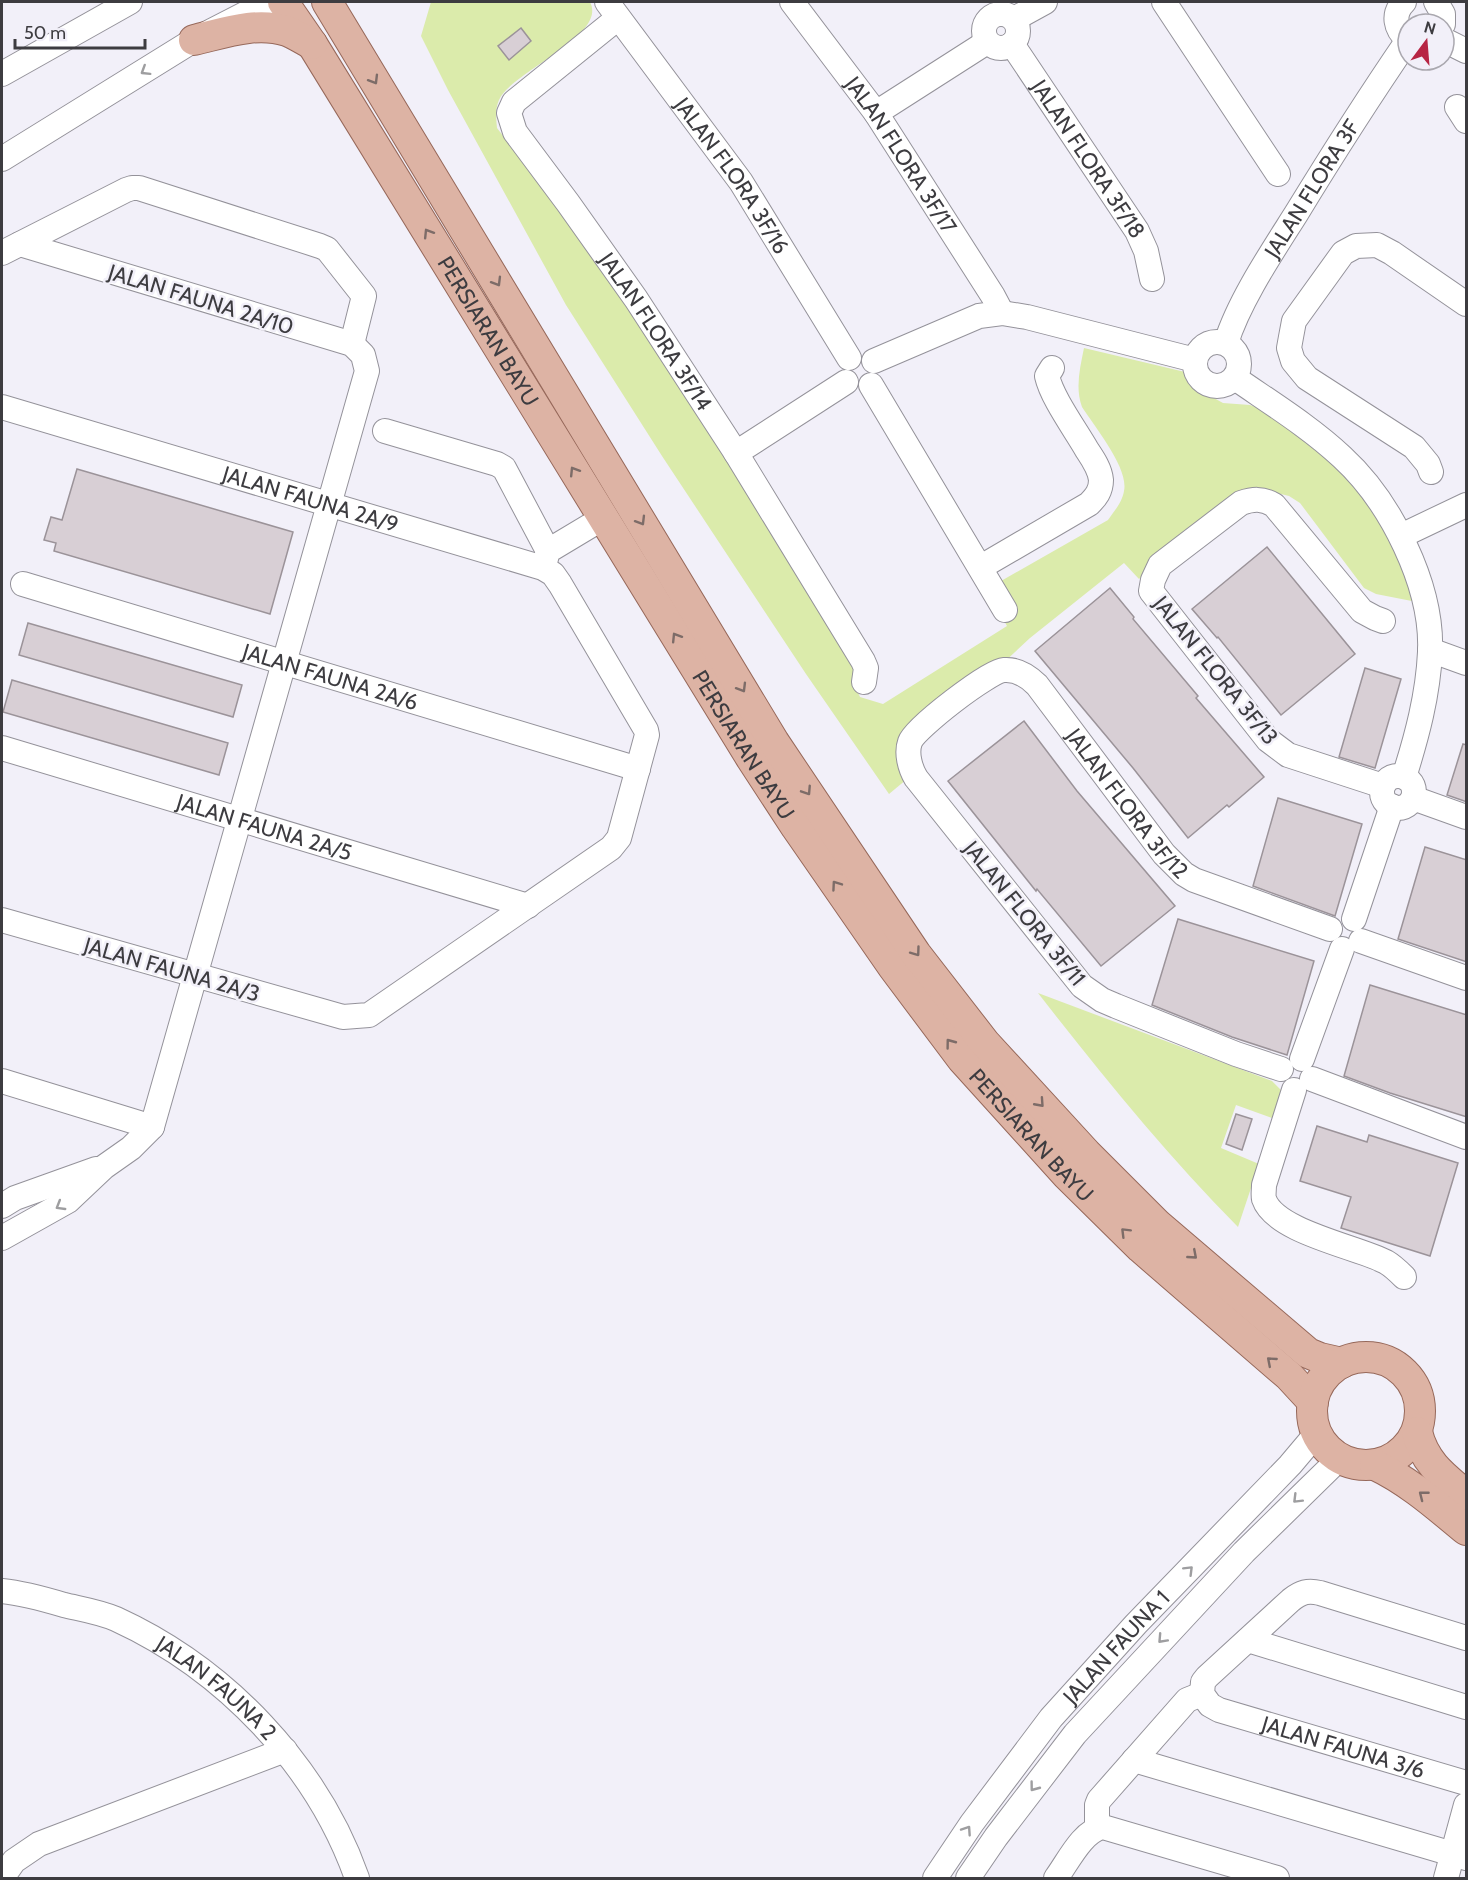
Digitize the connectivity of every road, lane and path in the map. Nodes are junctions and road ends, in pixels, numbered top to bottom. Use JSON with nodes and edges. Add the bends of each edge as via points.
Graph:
{"nodes":[{"id":1,"x":130,"y":2,"type":"edge"},
{"id":2,"x":268,"y":2,"type":"edge"},
{"id":3,"x":283,"y":2,"type":"edge"},
{"id":4,"x":327,"y":2,"type":"edge"},
{"id":5,"x":792,"y":2,"type":"edge"},
{"id":6,"x":1045,"y":2,"type":"edge"},
{"id":7,"x":1164,"y":2,"type":"edge"},
{"id":8,"x":612,"y":10,"type":"edge"},
{"id":9,"x":996,"y":12,"type":"edge"},
{"id":10,"x":345,"y":16,"type":"edge"},
{"id":11,"x":194,"y":40,"type":"junction"},
{"id":12,"x":987,"y":42,"type":"junction"},
{"id":13,"x":312,"y":44,"type":"junction"},
{"id":14,"x":1012,"y":44,"type":"junction"},
{"id":15,"x":1396,"y":57,"type":"edge"},
{"id":16,"x":2,"y":74,"type":"edge"},
{"id":17,"x":876,"y":113,"type":"junction"},
{"id":18,"x":2,"y":159,"type":"edge"},
{"id":19,"x":1278,"y":174,"type":"dead end"},
{"id":20,"x":11,"y":249,"type":"edge"},
{"id":21,"x":1152,"y":279,"type":"dead end"},
{"id":22,"x":1467,"y":304,"type":"edge"},
{"id":23,"x":1002,"y":313,"type":"junction"},
{"id":24,"x":1226,"y":343,"type":"junction"},
{"id":25,"x":352,"y":344,"type":"junction"},
{"id":26,"x":849,"y":358,"type":"junction"},
{"id":27,"x":1195,"y":360,"type":"junction"},
{"id":28,"x":874,"y":361,"type":"junction"},
{"id":29,"x":1052,"y":368,"type":"dead end"},
{"id":30,"x":1235,"y":378,"type":"junction"},
{"id":31,"x":846,"y":382,"type":"junction"},
{"id":32,"x":871,"y":385,"type":"junction"},
{"id":33,"x":2,"y":407,"type":"edge"},
{"id":34,"x":385,"y":431,"type":"dead end"},
{"id":35,"x":736,"y":453,"type":"junction"},
{"id":36,"x":1431,"y":472,"type":"dead end"},
{"id":37,"x":329,"y":505,"type":"junction"},
{"id":38,"x":1467,"y":505,"type":"edge"},
{"id":39,"x":603,"y":518,"type":"junction"},
{"id":40,"x":1401,"y":536,"type":"junction"},
{"id":41,"x":545,"y":560,"type":"junction"},
{"id":42,"x":981,"y":567,"type":"junction"},
{"id":43,"x":23,"y":585,"type":"dead end"},
{"id":44,"x":1005,"y":610,"type":"dead end"},
{"id":45,"x":1383,"y":621,"type":"dead end"},
{"id":46,"x":1430,"y":650,"type":"junction"},
{"id":47,"x":284,"y":663,"type":"junction"},
{"id":48,"x":1467,"y":663,"type":"edge"},
{"id":49,"x":864,"y":682,"type":"dead end"},
{"id":50,"x":954,"y":701,"type":"joint"},
{"id":51,"x":2,"y":748,"type":"edge"},
{"id":52,"x":638,"y":769,"type":"junction"},
{"id":53,"x":1398,"y":792,"type":"junction"},
{"id":54,"x":1467,"y":818,"type":"edge"},
{"id":55,"x":239,"y":819,"type":"junction"},
{"id":56,"x":528,"y":906,"type":"junction"},
{"id":57,"x":2,"y":920,"type":"edge"},
{"id":58,"x":1347,"y":934,"type":"junction"},
{"id":59,"x":195,"y":975,"type":"junction"},
{"id":60,"x":1467,"y":978,"type":"edge"},
{"id":61,"x":1297,"y":1074,"type":"junction"},
{"id":62,"x":2,"y":1081,"type":"edge"},
{"id":63,"x":152,"y":1127,"type":"junction"},
{"id":64,"x":1467,"y":1137,"type":"edge"},
{"id":65,"x":104,"y":1167,"type":"junction"},
{"id":66,"x":2,"y":1206,"type":"edge"},
{"id":67,"x":2,"y":1238,"type":"edge"},
{"id":68,"x":1404,"y":1277,"type":"dead end"},
{"id":69,"x":1342,"y":1363,"type":"junction"},
{"id":70,"x":1313,"y":1402,"type":"junction"},
{"id":71,"x":1417,"y":1432,"type":"junction"},
{"id":72,"x":1317,"y":1433,"type":"junction"},
{"id":73,"x":1340,"y":1458,"type":"junction"},
{"id":74,"x":1375,"y":1465,"type":"junction"},
{"id":75,"x":1467,"y":1495,"type":"edge"},
{"id":76,"x":1467,"y":1530,"type":"edge"},
{"id":77,"x":2,"y":1591,"type":"edge"},
{"id":78,"x":1467,"y":1638,"type":"edge"},
{"id":79,"x":1248,"y":1640,"type":"junction"},
{"id":80,"x":1210,"y":1702,"type":"junction"},
{"id":81,"x":1467,"y":1707,"type":"edge"},
{"id":82,"x":285,"y":1750,"type":"junction"},
{"id":83,"x":1134,"y":1760,"type":"junction"},
{"id":84,"x":1467,"y":1783,"type":"edge"},
{"id":85,"x":1467,"y":1805,"type":"edge"},
{"id":86,"x":1097,"y":1828,"type":"junction"},
{"id":87,"x":1460,"y":1856,"type":"edge"},
{"id":88,"x":2,"y":1878,"type":"edge"},
{"id":89,"x":357,"y":1878,"type":"edge"},
{"id":90,"x":935,"y":1878,"type":"edge"},
{"id":91,"x":968,"y":1878,"type":"edge"},
{"id":92,"x":1056,"y":1878,"type":"edge"},
{"id":93,"x":1277,"y":1878,"type":"edge"},
{"id":94,"x":1446,"y":1878,"type":"edge"}],
"edges":[{"from":1,"to":16,"type":"street"},
{"from":2,"to":11,"type":"street"},
{"from":3,"to":13,"type":"main road","name":"PERSIARAN BAYU"},
{"from":4,"to":10,"type":"main road","name":"PERSIARAN BAYU"},
{"from":5,"to":17,"type":"street","name":"JALAN FLORA 3F/17"},
{"from":6,"to":9,"type":"street"},
{"from":7,"to":19,"type":"street"},
{"from":8,"to":26,"type":"street","name":"JALAN FLORA 3F/16","via":[[741,182]]},
{"from":8,"to":35,"type":"street","name":"JALAN FLORA 3F/14","via":[[514,102],[510,119],[514,132],[636,299]]},
{"from":9,"to":12,"type":"street","via":[[983,29]]},
{"from":9,"to":14,"type":"street","via":[[1018,32]]},
{"from":10,"to":69,"type":"main road","name":"PERSIARAN BAYU","one_way":true,"via":[[774,742],[916,954],[985,1043],[1086,1154],[1158,1225],[1308,1353]]},
{"from":11,"to":13,"type":"main road","via":[[244,28],[268,27]]},
{"from":11,"to":18,"type":"street","one_way":true},
{"from":12,"to":14,"type":"street","via":[[999,48]]},
{"from":12,"to":17,"type":"street"},
{"from":39,"to":13,"type":"main road","name":"PERSIARAN BAYU","one_way":true},
{"from":14,"to":21,"type":"street","name":"JALAN FLORA 3F/18","via":[[1137,231]]},
{"from":15,"to":24,"type":"street","name":"JALAN FLORA 3F","via":[[1279,241]]},
{"from":17,"to":23,"type":"street","name":"JALAN FLORA 3F/17"},
{"from":20,"to":25,"type":"street","name":"JALAN FAUNA 2A/10"},
{"from":20,"to":25,"type":"street","via":[[126,190],[139,188],[327,249],[363,297]]},
{"from":22,"to":36,"type":"street","via":[[1377,245],[1356,246],[1343,253],[1294,321],[1289,348],[1293,361],[1307,378],[1414,447]]},
{"from":23,"to":27,"type":"street"},
{"from":23,"to":28,"type":"street","via":[[969,319]]},
{"from":24,"to":27,"type":"street","via":[[1209,343]]},
{"from":24,"to":30,"type":"street","via":[[1239,358]]},
{"from":25,"to":37,"type":"street","via":[[363,354],[367,371]]},
{"from":26,"to":28,"type":"street","via":[[862,354]]},
{"from":26,"to":31,"type":"street","via":[[843,370]]},
{"from":27,"to":30,"type":"street","via":[[1200,379],[1211,386],[1224,386]]},
{"from":28,"to":32,"type":"street","via":[[878,374]]},
{"from":29,"to":42,"type":"street","via":[[1048,381],[1096,465],[1101,479],[1099,491],[1089,504]]},
{"from":30,"to":40,"type":"street","via":[[1343,458],[1372,488]]},
{"from":31,"to":32,"type":"street","via":[[858,389]]},
{"from":31,"to":35,"type":"street"},
{"from":32,"to":42,"type":"street"},
{"from":33,"to":37,"type":"street","name":"JALAN FAUNA 2A/9"},
{"from":34,"to":41,"type":"street","via":[[504,468]]},
{"from":35,"to":49,"type":"street","name":"JALAN FLORA 3F/14","via":[[858,652],[866,668]]},
{"from":37,"to":41,"type":"street","name":"JALAN FAUNA 2A/9"},
{"from":37,"to":47,"type":"street"},
{"from":38,"to":40,"type":"street"},
{"from":39,"to":41,"type":"street"},
{"from":70,"to":39,"type":"main road","name":"PERSIARAN BAYU","one_way":true,"via":[[1289,1376],[1141,1248],[1066,1174],[962,1059],[796,826]]},
{"from":40,"to":46,"type":"street","via":[[1423,594]]},
{"from":41,"to":52,"type":"street","via":[[646,730]]},
{"from":42,"to":44,"type":"street"},
{"from":43,"to":47,"type":"street","name":"JALAN FAUNA 2A/6"},
{"from":45,"to":53,"type":"street","name":"JALAN FLORA 3F/13","via":[[1362,611],[1274,505],[1253,499],[1240,503],[1160,566],[1151,591],[1277,748]]},
{"from":46,"to":48,"type":"street"},
{"from":46,"to":53,"type":"street","via":[[1424,705]]},
{"from":47,"to":52,"type":"street","name":"JALAN FAUNA 2A/6"},
{"from":47,"to":55,"type":"street"},
{"from":50,"to":58,"type":"street","name":"JALAN FLORA 3F/12","via":[[998,671],[1012,671],[1031,679],[1164,854],[1184,874]]},
{"from":50,"to":61,"type":"street","name":"JALAN FLORA 3F/11","via":[[909,743],[912,771],[1082,986],[1116,1006]]},
{"from":51,"to":55,"type":"street","name":"JALAN FAUNA 2A/5"},
{"from":52,"to":56,"type":"street","via":[[619,838],[611,848]]},
{"from":53,"to":54,"type":"street"},
{"from":53,"to":58,"type":"street"},
{"from":55,"to":56,"type":"street","name":"JALAN FAUNA 2A/5"},
{"from":55,"to":59,"type":"street"},
{"from":56,"to":59,"type":"street","name":"JALAN FAUNA 2A/3","via":[[369,1015],[343,1017]]},
{"from":57,"to":59,"type":"street","name":"JALAN FAUNA 2A/3"},
{"from":58,"to":60,"type":"street","name":"JALAN FLORA 3F/12"},
{"from":58,"to":61,"type":"street"},
{"from":59,"to":63,"type":"street"},
{"from":61,"to":64,"type":"street"},
{"from":61,"to":68,"type":"street","via":[[1264,1185],[1268,1207],[1286,1222],[1384,1261]]},
{"from":62,"to":63,"type":"street"},
{"from":63,"to":65,"type":"street"},
{"from":65,"to":66,"type":"street"},
{"from":65,"to":67,"type":"street","one_way":true,"via":[[68,1201]]},
{"from":69,"to":70,"type":"main road","via":[[1327,1374]]},
{"from":69,"to":71,"type":"main road","via":[[1360,1358],[1379,1359],[1396,1366],[1419,1395],[1421,1414]]},
{"from":70,"to":72,"type":"main road","via":[[1312,1418]]},
{"from":71,"to":74,"type":"main road","via":[[1407,1448],[1393,1459]]},
{"from":71,"to":75,"type":"main road","via":[[1420,1447],[1430,1462]]},
{"from":72,"to":73,"type":"main road","via":[[1325,1447]]},
{"from":90,"to":72,"type":"street","name":"JALAN FAUNA 1","one_way":true,"via":[[1051,1718]]},
{"from":73,"to":74,"type":"main road","via":[[1357,1465]]},
{"from":73,"to":91,"type":"street","one_way":true,"via":[[1244,1552],[1075,1734]]},
{"from":76,"to":74,"type":"main road","one_way":true,"via":[[1410,1485]]},
{"from":77,"to":82,"type":"street","name":"JALAN FAUNA 2","via":[[114,1618],[168,1648],[210,1676]]},
{"from":78,"to":79,"type":"street","via":[[1311,1591],[1298,1594]]},
{"from":79,"to":80,"type":"street","via":[[1203,1682]]},
{"from":79,"to":81,"type":"street"},
{"from":80,"to":83,"type":"street","via":[[1187,1700]]},
{"from":80,"to":84,"type":"street","name":"JALAN FAUNA 3/6"},
{"from":82,"to":88,"type":"street","via":[[39,1844],[14,1861]]},
{"from":82,"to":89,"type":"street","name":"JALAN FAUNA 2","via":[[346,1848]]},
{"from":83,"to":86,"type":"street","via":[[1099,1800]]},
{"from":83,"to":87,"type":"street"},
{"from":85,"to":87,"type":"street"},
{"from":86,"to":92,"type":"street","via":[[1086,1835]]},
{"from":86,"to":93,"type":"street","via":[[1113,1829]]},
{"from":87,"to":94,"type":"street"}]}
